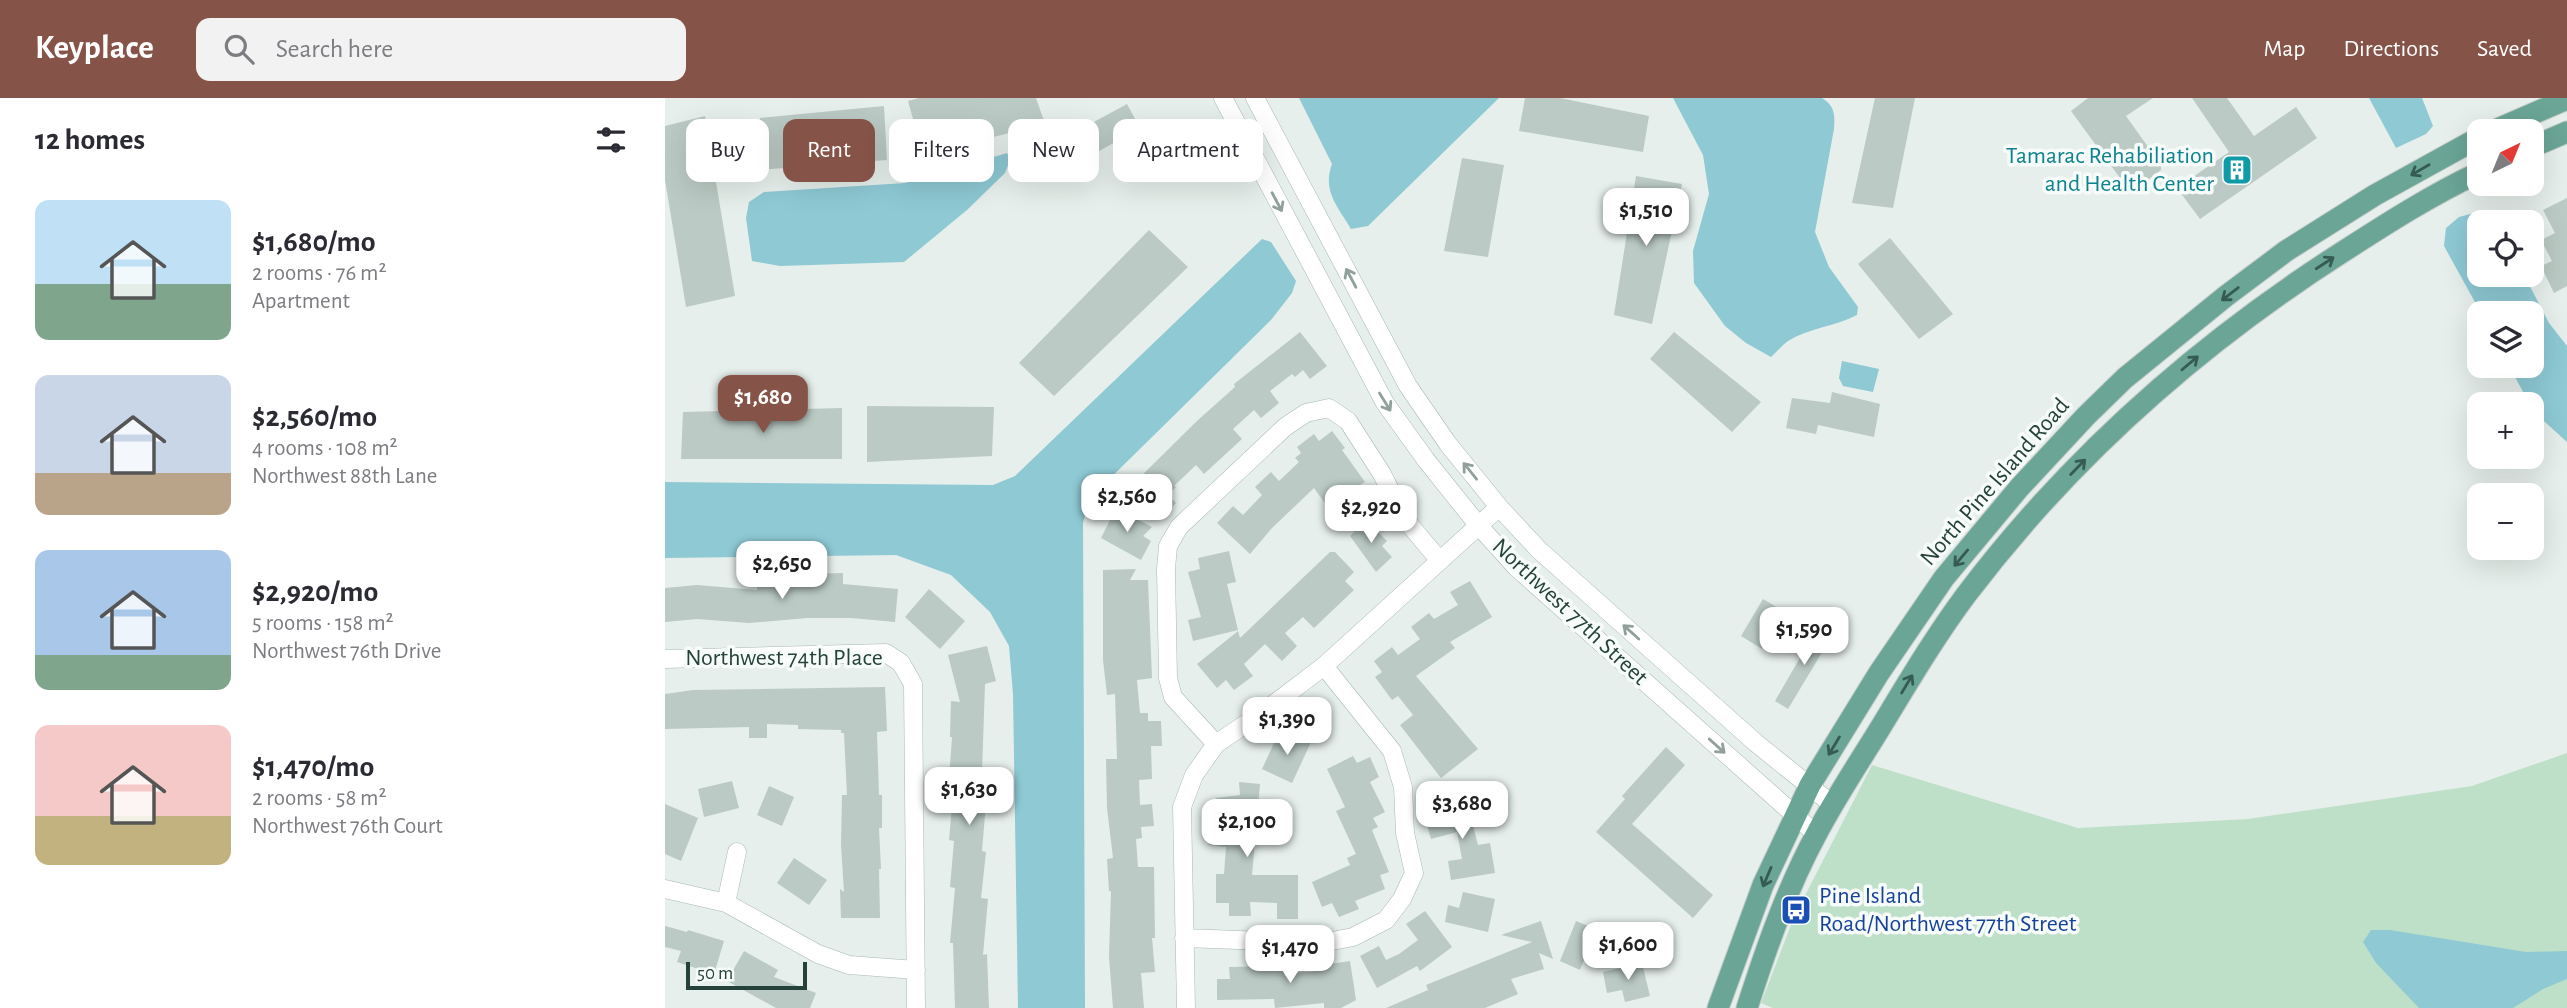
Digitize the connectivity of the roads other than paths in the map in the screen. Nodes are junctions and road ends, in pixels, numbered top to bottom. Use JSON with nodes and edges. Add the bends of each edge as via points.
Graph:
{"nodes":[{"id":1,"x":1223,"y":98,"type":"edge"},
{"id":2,"x":1255,"y":98,"type":"edge"},
{"id":3,"x":2567,"y":99,"type":"edge"},
{"id":4,"x":2521,"y":119,"type":"edge"},
{"id":5,"x":2567,"y":132,"type":"edge"},
{"id":6,"x":2545,"y":141,"type":"edge"},
{"id":7,"x":2467,"y":144,"type":"edge"},
{"id":8,"x":2467,"y":179,"type":"edge"},
{"id":9,"x":1499,"y":507,"type":"junction"},
{"id":10,"x":1478,"y":525,"type":"junction"},
{"id":11,"x":1440,"y":561,"type":"junction"},
{"id":12,"x":665,"y":659,"type":"edge"},
{"id":13,"x":1324,"y":666,"type":"junction"},
{"id":14,"x":1682,"y":677,"type":"junction"},
{"id":15,"x":1666,"y":701,"type":"junction"},
{"id":16,"x":1216,"y":744,"type":"junction"},
{"id":17,"x":1809,"y":785,"type":"junction"},
{"id":18,"x":1833,"y":805,"type":"junction"},
{"id":19,"x":1794,"y":815,"type":"junction"},
{"id":20,"x":1816,"y":834,"type":"junction"},
{"id":21,"x":737,"y":852,"type":"dead end"},
{"id":22,"x":665,"y":889,"type":"edge"},
{"id":23,"x":726,"y":903,"type":"junction"},
{"id":24,"x":1184,"y":938,"type":"junction"},
{"id":25,"x":916,"y":970,"type":"junction"},
{"id":26,"x":916,"y":1008,"type":"edge"},
{"id":27,"x":1186,"y":1008,"type":"edge"},
{"id":28,"x":1718,"y":1008,"type":"edge"},
{"id":29,"x":1747,"y":1008,"type":"edge"}],
"edges":[{"from":1,"to":10,"type":"street","name":"Northwest 77th Street","one_way":true,"via":[[1385,402]]},
{"from":9,"to":2,"type":"street","name":"Northwest 77th Street","one_way":true,"via":[[1408,386]]},
{"from":3,"to":4,"type":"main road"},
{"from":5,"to":6,"type":"main road"},
{"from":7,"to":17,"type":"main road","name":"North Pine Island Road","one_way":true,"via":[[2286,251],[2116,388],[2019,488],[1944,578]]},
{"from":18,"to":8,"type":"main road","name":"North Pine Island Road","one_way":true,"via":[[1966,595],[2031,516],[2151,395],[2269,302],[2389,222]]},
{"from":9,"to":10,"type":"street"},
{"from":14,"to":9,"type":"street","name":"Northwest 77th Street","one_way":true,"via":[[1539,550]]},
{"from":10,"to":11,"type":"street"},
{"from":10,"to":15,"type":"street","name":"Northwest 77th Street","via":[[1517,568]]},
{"from":11,"to":13,"type":"street"},
{"from":11,"to":16,"type":"street","via":[[1403,518],[1348,421],[1329,408],[1306,413],[1285,427],[1179,527],[1168,546],[1168,678],[1173,697]]},
{"from":12,"to":25,"type":"street","name":"Northwest 74th Place","via":[[885,653],[901,663],[913,684]]},
{"from":13,"to":16,"type":"street"},
{"from":13,"to":24,"type":"street","via":[[1392,751],[1403,787],[1405,833],[1414,873],[1402,899],[1386,920],[1353,937],[1322,943]]},
{"from":14,"to":15,"type":"street"},
{"from":14,"to":17,"type":"street","name":"Northwest 77th Street"},
{"from":15,"to":19,"type":"street","name":"Northwest 77th Street","one_way":true},
{"from":16,"to":24,"type":"street","via":[[1194,775],[1182,807]]},
{"from":17,"to":18,"type":"street","name":"Northwest 77th Street"},
{"from":17,"to":19,"type":"main road","name":"North Pine Island Road"},
{"from":18,"to":20,"type":"main road","name":"North Pine Island Road"},
{"from":19,"to":20,"type":"street","name":"Northwest 77th Street"},
{"from":19,"to":28,"type":"main road","name":"North Pine Island Road","one_way":true},
{"from":20,"to":29,"type":"main road","name":"North Pine Island Road","via":[[1788,893]]},
{"from":21,"to":23,"type":"street"},
{"from":22,"to":23,"type":"street"},
{"from":23,"to":25,"type":"street","via":[[818,954],[849,965]]},
{"from":24,"to":27,"type":"street"},
{"from":25,"to":26,"type":"street"}]}
